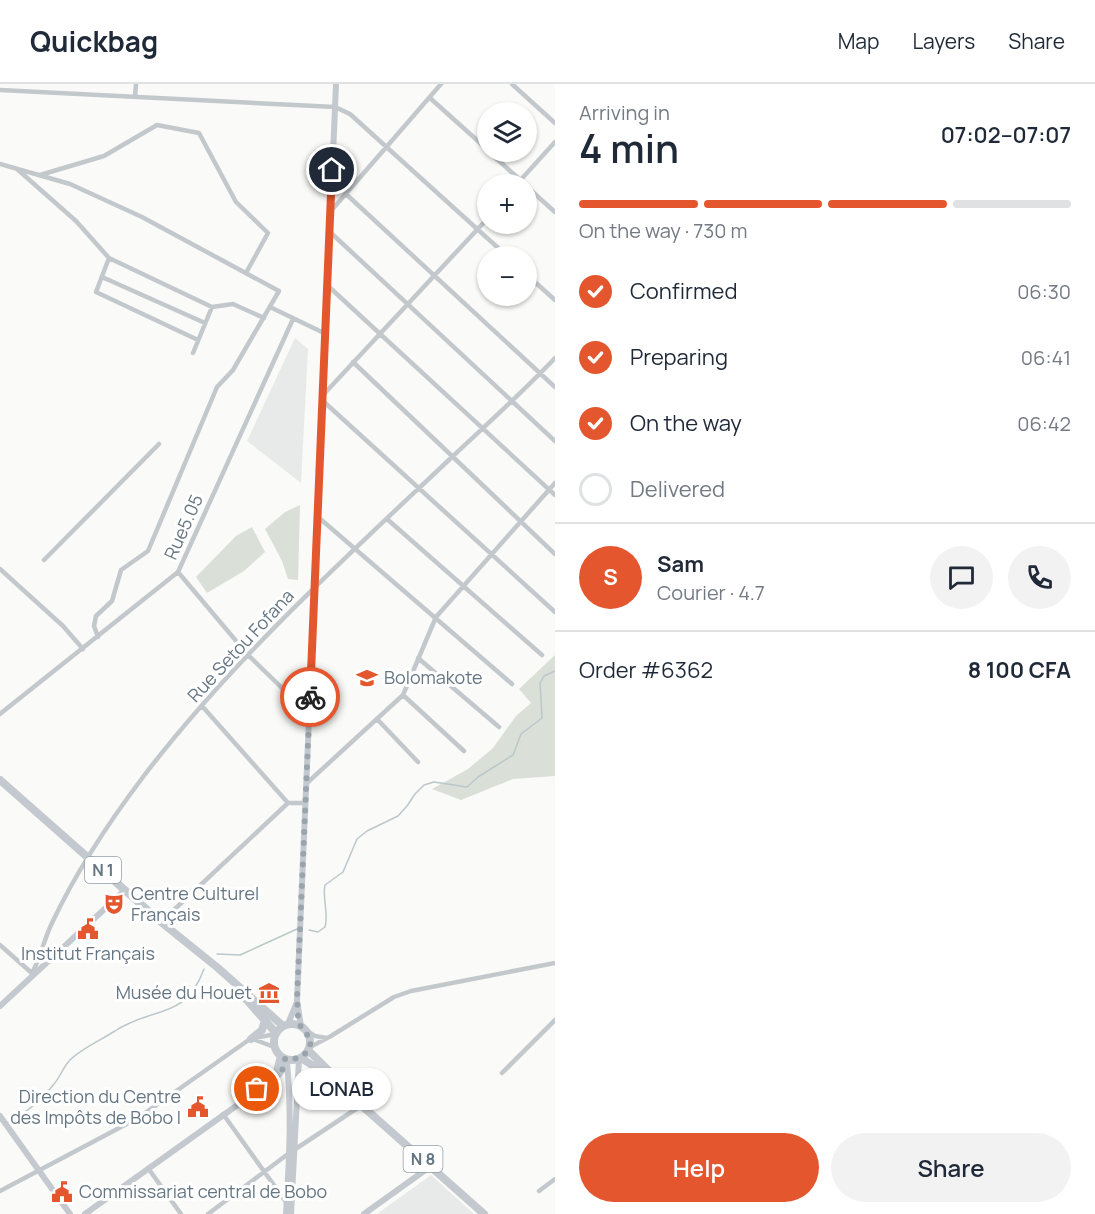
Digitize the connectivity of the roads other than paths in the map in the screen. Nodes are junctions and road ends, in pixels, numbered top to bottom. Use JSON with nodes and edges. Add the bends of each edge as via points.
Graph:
{"nodes":[{"id":1,"x":64,"y":84,"type":"edge"},
{"id":2,"x":136,"y":84,"type":"edge"},
{"id":3,"x":336,"y":84,"type":"edge"},
{"id":4,"x":441,"y":84,"type":"edge"},
{"id":5,"x":512,"y":84,"type":"edge"},
{"id":6,"x":0,"y":90,"type":"edge"},
{"id":7,"x":64,"y":92,"type":"junction"},
{"id":8,"x":135,"y":96,"type":"junction"},
{"id":9,"x":430,"y":98,"type":"junction"},
{"id":10,"x":335,"y":107,"type":"junction"},
{"id":11,"x":555,"y":123,"type":"edge"},
{"id":12,"x":477,"y":141,"type":"edge"},
{"id":13,"x":555,"y":142,"type":"edge"},
{"id":14,"x":387,"y":147,"type":"junction"},
{"id":15,"x":499,"y":162,"type":"edge"},
{"id":16,"x":0,"y":164,"type":"edge"},
{"id":17,"x":16,"y":168,"type":"junction"},
{"id":18,"x":512,"y":174,"type":"edge"},
{"id":19,"x":530,"y":174,"type":"edge"},
{"id":20,"x":40,"y":175,"type":"junction"},
{"id":21,"x":345,"y":194,"type":"junction"},
{"id":22,"x":537,"y":197,"type":"edge"},
{"id":23,"x":330,"y":212,"type":"junction"},
{"id":24,"x":555,"y":212,"type":"edge"},
{"id":25,"x":477,"y":229,"type":"joint"},
{"id":26,"x":330,"y":232,"type":"junction"},
{"id":27,"x":483,"y":234,"type":"edge"},
{"id":28,"x":496,"y":246,"type":"edge"},
{"id":29,"x":109,"y":258,"type":"junction"},
{"id":30,"x":246,"y":273,"type":"junction"},
{"id":31,"x":433,"y":275,"type":"junction"},
{"id":32,"x":102,"y":277,"type":"junction"},
{"id":33,"x":537,"y":284,"type":"edge"},
{"id":34,"x":327,"y":285,"type":"junction"},
{"id":35,"x":555,"y":300,"type":"edge"},
{"id":36,"x":407,"y":304,"type":"junction"},
{"id":37,"x":212,"y":307,"type":"junction"},
{"id":38,"x":270,"y":307,"type":"junction"},
{"id":39,"x":264,"y":318,"type":"junction"},
{"id":40,"x":293,"y":318,"type":"junction"},
{"id":41,"x":205,"y":323,"type":"junction"},
{"id":42,"x":326,"y":334,"type":"junction"},
{"id":43,"x":380,"y":334,"type":"junction"},
{"id":44,"x":198,"y":340,"type":"junction"},
{"id":45,"x":193,"y":353,"type":"dead end"},
{"id":46,"x":555,"y":358,"type":"edge"},
{"id":47,"x":353,"y":362,"type":"junction"},
{"id":48,"x":540,"y":373,"type":"junction"},
{"id":49,"x":555,"y":387,"type":"edge"},
{"id":50,"x":323,"y":398,"type":"junction"},
{"id":51,"x":512,"y":401,"type":"junction"},
{"id":52,"x":483,"y":428,"type":"junction"},
{"id":53,"x":555,"y":441,"type":"edge"},
{"id":54,"x":159,"y":444,"type":"dead end"},
{"id":55,"x":452,"y":457,"type":"junction"},
{"id":56,"x":555,"y":483,"type":"edge"},
{"id":57,"x":419,"y":489,"type":"junction"},
{"id":58,"x":549,"y":489,"type":"junction"},
{"id":59,"x":555,"y":495,"type":"edge"},
{"id":60,"x":318,"y":517,"type":"junction"},
{"id":61,"x":387,"y":519,"type":"junction"},
{"id":62,"x":520,"y":522,"type":"junction"},
{"id":63,"x":356,"y":549,"type":"junction"},
{"id":64,"x":555,"y":554,"type":"edge"},
{"id":65,"x":491,"y":555,"type":"junction"},
{"id":66,"x":44,"y":560,"type":"dead end"},
{"id":67,"x":0,"y":569,"type":"edge"},
{"id":68,"x":178,"y":572,"type":"junction"},
{"id":69,"x":464,"y":586,"type":"junction"},
{"id":70,"x":315,"y":587,"type":"junction"},
{"id":71,"x":555,"y":612,"type":"edge"},
{"id":72,"x":436,"y":617,"type":"junction"},
{"id":73,"x":98,"y":637,"type":"junction"},
{"id":74,"x":83,"y":649,"type":"junction"},
{"id":75,"x":248,"y":655,"type":"junction"},
{"id":76,"x":542,"y":655,"type":"dead end"},
{"id":77,"x":418,"y":658,"type":"junction"},
{"id":78,"x":512,"y":684,"type":"dead end"},
{"id":79,"x":403,"y":695,"type":"junction"},
{"id":80,"x":202,"y":706,"type":"junction"},
{"id":81,"x":0,"y":714,"type":"edge"},
{"id":82,"x":310,"y":715,"type":"junction"},
{"id":83,"x":377,"y":719,"type":"junction"},
{"id":84,"x":499,"y":727,"type":"dead end"},
{"id":85,"x":464,"y":751,"type":"dead end"},
{"id":86,"x":418,"y":762,"type":"dead end"},
{"id":87,"x":0,"y":780,"type":"edge"},
{"id":88,"x":307,"y":783,"type":"junction"},
{"id":89,"x":288,"y":803,"type":"junction"},
{"id":90,"x":306,"y":803,"type":"junction"},
{"id":91,"x":88,"y":857,"type":"junction"},
{"id":92,"x":125,"y":890,"type":"junction"},
{"id":93,"x":161,"y":922,"type":"junction"},
{"id":94,"x":0,"y":945,"type":"edge"},
{"id":95,"x":206,"y":960,"type":"junction"},
{"id":96,"x":555,"y":963,"type":"edge"},
{"id":97,"x":33,"y":974,"type":"junction"},
{"id":98,"x":297,"y":1001,"type":"junction"},
{"id":99,"x":0,"y":1006,"type":"edge"},
{"id":100,"x":265,"y":1020,"type":"junction"},
{"id":101,"x":555,"y":1020,"type":"edge"},
{"id":102,"x":286,"y":1025,"type":"junction"},
{"id":103,"x":303,"y":1028,"type":"junction"},
{"id":104,"x":275,"y":1034,"type":"junction"},
{"id":105,"x":331,"y":1036,"type":"junction"},
{"id":106,"x":251,"y":1039,"type":"junction"},
{"id":107,"x":274,"y":1047,"type":"junction"},
{"id":108,"x":309,"y":1048,"type":"junction"},
{"id":109,"x":301,"y":1059,"type":"junction"},
{"id":110,"x":284,"y":1060,"type":"junction"},
{"id":111,"x":502,"y":1073,"type":"dead end"},
{"id":112,"x":274,"y":1077,"type":"junction"},
{"id":113,"x":362,"y":1105,"type":"junction"},
{"id":114,"x":223,"y":1114,"type":"junction"},
{"id":115,"x":0,"y":1116,"type":"edge"},
{"id":116,"x":291,"y":1152,"type":"junction"},
{"id":117,"x":431,"y":1166,"type":"junction"},
{"id":118,"x":148,"y":1168,"type":"junction"},
{"id":119,"x":39,"y":1170,"type":"junction"},
{"id":120,"x":265,"y":1173,"type":"junction"},
{"id":121,"x":555,"y":1179,"type":"edge"},
{"id":122,"x":0,"y":1191,"type":"edge"},
{"id":123,"x":538,"y":1191,"type":"dead end"},
{"id":124,"x":287,"y":1203,"type":"junction"},
{"id":125,"x":290,"y":1212,"type":"edge"},
{"id":126,"x":70,"y":1214,"type":"edge"},
{"id":127,"x":85,"y":1214,"type":"edge"},
{"id":128,"x":182,"y":1214,"type":"edge"},
{"id":129,"x":208,"y":1214,"type":"edge"},
{"id":130,"x":364,"y":1214,"type":"edge"},
{"id":131,"x":484,"y":1214,"type":"edge"}],
"edges":[{"from":1,"to":7,"type":"street"},
{"from":2,"to":8,"type":"street"},
{"from":3,"to":10,"type":"main road"},
{"from":4,"to":9,"type":"street"},
{"from":5,"to":11,"type":"street"},
{"from":6,"to":7,"type":"street"},
{"from":7,"to":8,"type":"street"},
{"from":8,"to":10,"type":"street"},
{"from":9,"to":12,"type":"street"},
{"from":9,"to":14,"type":"street"},
{"from":10,"to":14,"type":"street","via":[[350,114]]},
{"from":10,"to":23,"type":"main road"},
{"from":13,"to":19,"type":"street"},
{"from":14,"to":21,"type":"street"},
{"from":14,"to":25,"type":"street"},
{"from":15,"to":18,"type":"street"},
{"from":16,"to":17,"type":"street"},
{"from":17,"to":20,"type":"street"},
{"from":17,"to":29,"type":"street","via":[[76,221]]},
{"from":20,"to":30,"type":"street","via":[[70,184],[142,217]]},
{"from":20,"to":30,"type":"street","via":[[104,156],[157,125],[199,134],[236,202],[268,233]]},
{"from":21,"to":23,"type":"street"},
{"from":21,"to":31,"type":"street"},
{"from":22,"to":24,"type":"street"},
{"from":23,"to":26,"type":"main road"},
{"from":25,"to":31,"type":"street"},
{"from":26,"to":34,"type":"main road"},
{"from":26,"to":36,"type":"street"},
{"from":27,"to":28,"type":"street"},
{"from":29,"to":32,"type":"street"},
{"from":29,"to":37,"type":"street"},
{"from":30,"to":38,"type":"street","via":[[279,291]]},
{"from":31,"to":36,"type":"street"},
{"from":31,"to":48,"type":"street"},
{"from":32,"to":41,"type":"street"},
{"from":32,"to":44,"type":"street","via":[[96,292]]},
{"from":33,"to":35,"type":"street"},
{"from":34,"to":42,"type":"main road"},
{"from":34,"to":43,"type":"street"},
{"from":36,"to":43,"type":"street"},
{"from":36,"to":51,"type":"street"},
{"from":37,"to":39,"type":"street","via":[[233,304]]},
{"from":37,"to":41,"type":"street"},
{"from":38,"to":39,"type":"street"},
{"from":38,"to":40,"type":"street"},
{"from":39,"to":73,"type":"street","via":[[233,370],[217,387],[148,551],[122,570],[112,601],[96,616]]},
{"from":40,"to":42,"type":"street"},
{"from":40,"to":68,"type":"street","name":"Rue5.05"},
{"from":41,"to":44,"type":"street"},
{"from":42,"to":50,"type":"main road"},
{"from":43,"to":47,"type":"street"},
{"from":43,"to":52,"type":"street"},
{"from":44,"to":45,"type":"street"},
{"from":46,"to":48,"type":"street","name":"Rue Setou Fofana"},
{"from":47,"to":50,"type":"street"},
{"from":47,"to":55,"type":"street"},
{"from":48,"to":49,"type":"street"},
{"from":48,"to":51,"type":"street","name":"Rue Setou Fofana"},
{"from":50,"to":57,"type":"street"},
{"from":50,"to":60,"type":"main road"},
{"from":51,"to":52,"type":"street","name":"Rue Setou Fofana"},
{"from":51,"to":53,"type":"street"},
{"from":52,"to":55,"type":"street","name":"Rue Setou Fofana"},
{"from":52,"to":58,"type":"street"},
{"from":54,"to":66,"type":"street"},
{"from":55,"to":57,"type":"street","name":"Rue Setou Fofana"},
{"from":55,"to":62,"type":"street"},
{"from":56,"to":58,"type":"street"},
{"from":57,"to":61,"type":"street","name":"Rue Setou Fofana"},
{"from":57,"to":65,"type":"street"},
{"from":58,"to":59,"type":"street"},
{"from":58,"to":62,"type":"street"},
{"from":60,"to":63,"type":"street"},
{"from":60,"to":70,"type":"main road"},
{"from":61,"to":63,"type":"street","name":"Rue Setou Fofana"},
{"from":61,"to":69,"type":"street"},
{"from":62,"to":64,"type":"street"},
{"from":62,"to":65,"type":"street"},
{"from":63,"to":70,"type":"street","name":"Rue Setou Fofana"},
{"from":63,"to":72,"type":"street"},
{"from":65,"to":69,"type":"street"},
{"from":65,"to":71,"type":"street"},
{"from":67,"to":74,"type":"street"},
{"from":68,"to":73,"type":"street","name":"Rue5.05"},
{"from":68,"to":75,"type":"street"},
{"from":69,"to":72,"type":"street"},
{"from":69,"to":76,"type":"street"},
{"from":70,"to":75,"type":"street","name":"Rue Setou Fofana"},
{"from":70,"to":82,"type":"main road"},
{"from":72,"to":77,"type":"street"},
{"from":72,"to":78,"type":"street"},
{"from":73,"to":74,"type":"street","name":"Rue5.05"},
{"from":74,"to":81,"type":"street","name":"Rue5.05"},
{"from":75,"to":80,"type":"street","name":"Rue Setou Fofana"},
{"from":75,"to":82,"type":"street"},
{"from":77,"to":79,"type":"street"},
{"from":77,"to":84,"type":"street"},
{"from":79,"to":83,"type":"street"},
{"from":79,"to":85,"type":"street"},
{"from":80,"to":89,"type":"street"},
{"from":80,"to":91,"type":"street","name":"Rue Setou Fofana","via":[[142,778]]},
{"from":82,"to":88,"type":"main road"},
{"from":83,"to":86,"type":"street"},
{"from":83,"to":88,"type":"street"},
{"from":87,"to":91,"type":"highway","number":"N 1"},
{"from":88,"to":90,"type":"main road"},
{"from":89,"to":90,"type":"street"},
{"from":89,"to":93,"type":"street"},
{"from":90,"to":98,"type":"main road"},
{"from":91,"to":92,"type":"highway","number":"N 1"},
{"from":91,"to":97,"type":"street","name":"Rue Setou Fofana","via":[[52,923]]},
{"from":92,"to":93,"type":"highway","number":"N 1"},
{"from":92,"to":97,"type":"main road"},
{"from":93,"to":95,"type":"highway","number":"N 1"},
{"from":94,"to":97,"type":"street"},
{"from":95,"to":100,"type":"highway","number":"N 1"},
{"from":95,"to":102,"type":"highway","number":"N 1"},
{"from":96,"to":105,"type":"street","via":[[411,991],[394,997]]},
{"from":97,"to":99,"type":"main road"},
{"from":98,"to":102,"type":"main road"},
{"from":98,"to":103,"type":"main road"},
{"from":100,"to":104,"type":"highway","number":"N 1"},
{"from":100,"to":106,"type":"highway","via":[[261,1032]]},
{"from":101,"to":111,"type":"street"},
{"from":102,"to":103,"type":"highway"},
{"from":102,"to":104,"type":"highway"},
{"from":103,"to":105,"type":"street","via":[[321,1038]]},
{"from":103,"to":108,"type":"highway","via":[[310,1040]]},
{"from":104,"to":106,"type":"street"},
{"from":104,"to":107,"type":"highway"},
{"from":105,"to":108,"type":"street"},
{"from":106,"to":107,"type":"street"},
{"from":106,"to":119,"type":"street","via":[[138,1118]]},
{"from":107,"to":110,"type":"highway"},
{"from":108,"to":109,"type":"highway"},
{"from":108,"to":113,"type":"highway","number":"N 8"},
{"from":109,"to":110,"type":"highway"},
{"from":109,"to":113,"type":"highway","number":"N 8"},
{"from":109,"to":116,"type":"main road"},
{"from":110,"to":112,"type":"main road"},
{"from":110,"to":112,"type":"main road"},
{"from":110,"to":116,"type":"main road","via":[[290,1090]]},
{"from":112,"to":114,"type":"main road"},
{"from":113,"to":116,"type":"street"},
{"from":113,"to":117,"type":"highway","number":"N 8"},
{"from":114,"to":118,"type":"main road"},
{"from":114,"to":120,"type":"street"},
{"from":115,"to":119,"type":"main road"},
{"from":116,"to":120,"type":"street"},
{"from":116,"to":124,"type":"main road"},
{"from":116,"to":125,"type":"main road"},
{"from":117,"to":130,"type":"main road"},
{"from":117,"to":131,"type":"highway","number":"N 8"},
{"from":118,"to":127,"type":"main road"},
{"from":118,"to":128,"type":"street"},
{"from":119,"to":122,"type":"street"},
{"from":119,"to":126,"type":"main road"},
{"from":120,"to":124,"type":"street"},
{"from":120,"to":129,"type":"street"},
{"from":121,"to":123,"type":"street"},
{"from":124,"to":125,"type":"main road"}]}
